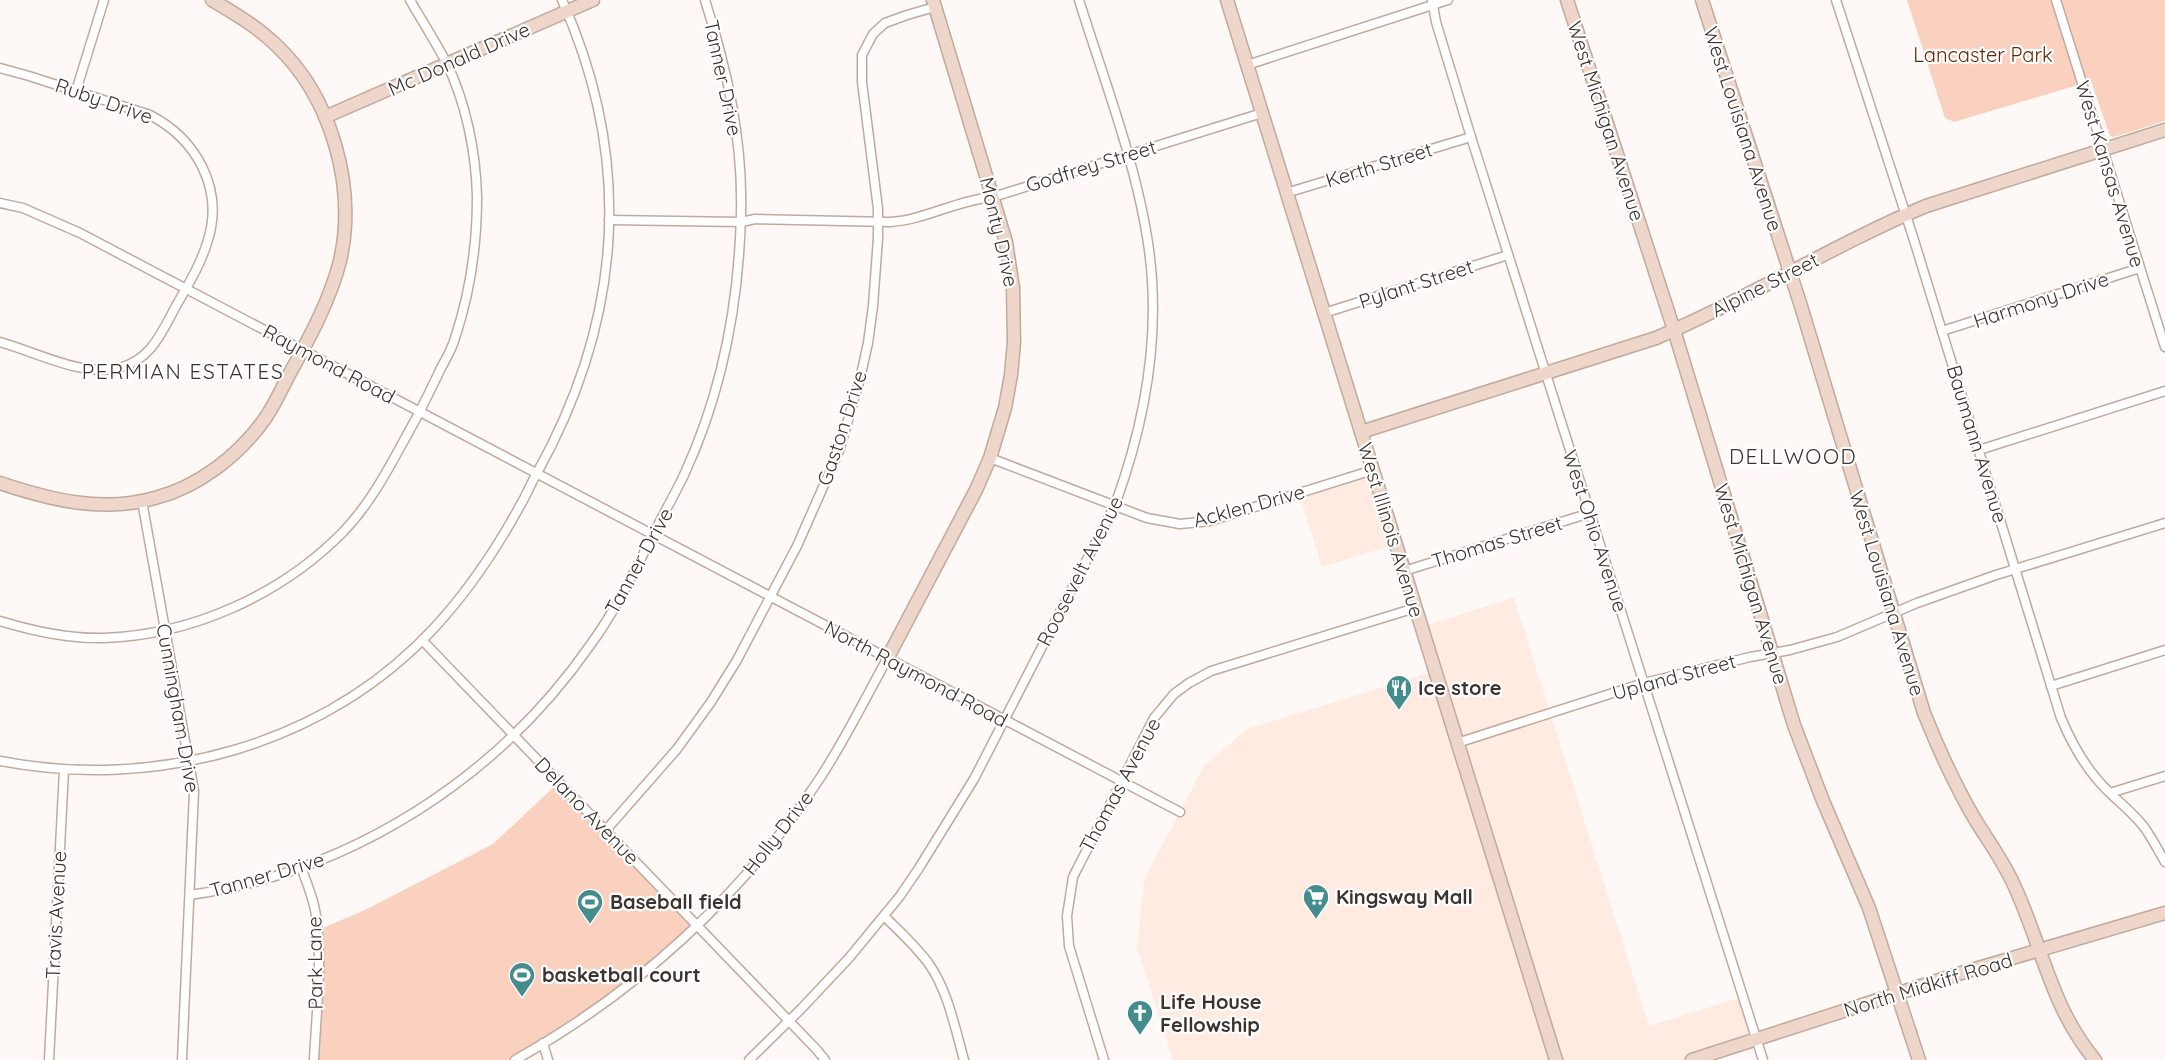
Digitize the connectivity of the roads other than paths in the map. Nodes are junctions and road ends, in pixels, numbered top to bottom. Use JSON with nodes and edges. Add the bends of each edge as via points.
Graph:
{"nodes":[{"id":1,"x":104,"y":0,"type":"edge"},
{"id":2,"x":212,"y":0,"type":"edge"},
{"id":3,"x":410,"y":0,"type":"edge"},
{"id":4,"x":593,"y":0,"type":"edge"},
{"id":5,"x":705,"y":0,"type":"edge"},
{"id":6,"x":1079,"y":0,"type":"edge"},
{"id":7,"x":1227,"y":0,"type":"edge"},
{"id":8,"x":1448,"y":0,"type":"edge"},
{"id":9,"x":1567,"y":0,"type":"edge"},
{"id":10,"x":1702,"y":0,"type":"edge"},
{"id":11,"x":1836,"y":0,"type":"edge"},
{"id":12,"x":2056,"y":0,"type":"edge"},
{"id":13,"x":1433,"y":2,"type":"edge"},
{"id":14,"x":934,"y":4,"type":"edge"},
{"id":15,"x":564,"y":6,"type":"edge"},
{"id":16,"x":447,"y":64,"type":"junction"},
{"id":17,"x":1247,"y":65,"type":"junction"},
{"id":18,"x":0,"y":68,"type":"edge"},
{"id":19,"x":76,"y":91,"type":"junction"},
{"id":20,"x":1262,"y":113,"type":"junction"},
{"id":21,"x":325,"y":117,"type":"junction"},
{"id":22,"x":2165,"y":130,"type":"edge"},
{"id":23,"x":1471,"y":137,"type":"junction"},
{"id":24,"x":2103,"y":150,"type":"junction"},
{"id":25,"x":1127,"y":155,"type":"junction"},
{"id":26,"x":1287,"y":193,"type":"junction"},
{"id":27,"x":993,"y":197,"type":"junction"},
{"id":28,"x":0,"y":203,"type":"edge"},
{"id":29,"x":1905,"y":215,"type":"junction"},
{"id":30,"x":609,"y":220,"type":"junction"},
{"id":31,"x":878,"y":221,"type":"junction"},
{"id":32,"x":741,"y":222,"type":"junction"},
{"id":33,"x":1508,"y":255,"type":"junction"},
{"id":34,"x":2140,"y":268,"type":"junction"},
{"id":35,"x":1789,"y":273,"type":"junction"},
{"id":36,"x":186,"y":289,"type":"junction"},
{"id":37,"x":1324,"y":313,"type":"junction"},
{"id":38,"x":1674,"y":330,"type":"junction"},
{"id":39,"x":1942,"y":331,"type":"junction"},
{"id":40,"x":0,"y":342,"type":"edge"},
{"id":41,"x":2165,"y":347,"type":"edge"},
{"id":42,"x":303,"y":350,"type":"junction"},
{"id":43,"x":1546,"y":373,"type":"junction"},
{"id":44,"x":2165,"y":391,"type":"edge"},
{"id":45,"x":420,"y":412,"type":"junction"},
{"id":46,"x":1361,"y":432,"type":"junction"},
{"id":47,"x":1979,"y":450,"type":"junction"},
{"id":48,"x":990,"y":458,"type":"junction"},
{"id":49,"x":1373,"y":470,"type":"junction"},
{"id":50,"x":537,"y":473,"type":"junction"},
{"id":51,"x":0,"y":483,"type":"edge"},
{"id":52,"x":142,"y":501,"type":"junction"},
{"id":53,"x":1115,"y":505,"type":"junction"},
{"id":54,"x":1590,"y":513,"type":"junction"},
{"id":55,"x":2165,"y":523,"type":"edge"},
{"id":56,"x":653,"y":535,"type":"junction"},
{"id":57,"x":2015,"y":570,"type":"junction"},
{"id":58,"x":1404,"y":572,"type":"junction"},
{"id":59,"x":771,"y":595,"type":"junction"},
{"id":60,"x":1415,"y":608,"type":"junction"},
{"id":61,"x":1893,"y":614,"type":"junction"},
{"id":62,"x":0,"y":621,"type":"edge"},
{"id":63,"x":165,"y":631,"type":"junction"},
{"id":64,"x":422,"y":640,"type":"junction"},
{"id":65,"x":2165,"y":650,"type":"edge"},
{"id":66,"x":1773,"y":653,"type":"junction"},
{"id":67,"x":887,"y":659,"type":"junction"},
{"id":68,"x":1644,"y":683,"type":"junction"},
{"id":69,"x":2051,"y":686,"type":"junction"},
{"id":70,"x":1004,"y":720,"type":"junction"},
{"id":71,"x":514,"y":736,"type":"junction"},
{"id":72,"x":1457,"y":743,"type":"junction"},
{"id":73,"x":0,"y":761,"type":"edge"},
{"id":74,"x":189,"y":762,"type":"junction"},
{"id":75,"x":64,"y":770,"type":"junction"},
{"id":76,"x":2165,"y":776,"type":"edge"},
{"id":77,"x":1121,"y":782,"type":"junction"},
{"id":78,"x":2110,"y":793,"type":"junction"},
{"id":79,"x":1180,"y":812,"type":"dead end"},
{"id":80,"x":606,"y":830,"type":"junction"},
{"id":81,"x":2165,"y":862,"type":"edge"},
{"id":82,"x":301,"y":867,"type":"junction"},
{"id":83,"x":190,"y":895,"type":"junction"},
{"id":84,"x":2165,"y":913,"type":"edge"},
{"id":85,"x":884,"y":916,"type":"junction"},
{"id":86,"x":698,"y":926,"type":"junction"},
{"id":87,"x":2040,"y":950,"type":"junction"},
{"id":88,"x":1898,"y":994,"type":"junction"},
{"id":89,"x":789,"y":1021,"type":"junction"},
{"id":90,"x":1756,"y":1039,"type":"junction"},
{"id":91,"x":543,"y":1043,"type":"junction"},
{"id":92,"x":49,"y":1060,"type":"edge"},
{"id":93,"x":182,"y":1060,"type":"edge"},
{"id":94,"x":314,"y":1060,"type":"edge"},
{"id":95,"x":515,"y":1060,"type":"edge"},
{"id":96,"x":548,"y":1060,"type":"edge"},
{"id":97,"x":749,"y":1060,"type":"edge"},
{"id":98,"x":825,"y":1060,"type":"edge"},
{"id":99,"x":964,"y":1060,"type":"edge"},
{"id":100,"x":1104,"y":1060,"type":"edge"},
{"id":101,"x":1556,"y":1060,"type":"edge"},
{"id":102,"x":1692,"y":1060,"type":"edge"},
{"id":103,"x":1763,"y":1060,"type":"edge"},
{"id":104,"x":1919,"y":1060,"type":"edge"},
{"id":105,"x":2095,"y":1060,"type":"edge"}],
"edges":[{"from":1,"to":19,"type":"street"},
{"from":2,"to":21,"type":"street","via":[[245,19],[275,44],[309,87]]},
{"from":3,"to":16,"type":"street"},
{"from":4,"to":15,"type":"street","name":"Mc Donald Drive"},
{"from":5,"to":32,"type":"street","name":"Tanner Drive","via":[[732,107]]},
{"from":6,"to":25,"type":"street","name":"Roosevelt Avenue"},
{"from":7,"to":17,"type":"street","name":"West Illinois Avenue"},
{"from":8,"to":13,"type":"street"},
{"from":9,"to":38,"type":"street","name":"West Michigan Avenue"},
{"from":10,"to":35,"type":"street","name":"West Louisiana Avenue"},
{"from":11,"to":29,"type":"street","name":"Baumann Avenue"},
{"from":12,"to":24,"type":"street","name":"West Kansas Avenue"},
{"from":13,"to":17,"type":"street"},
{"from":13,"to":23,"type":"street","name":"West Ohio Avenue"},
{"from":14,"to":27,"type":"street","name":"Monty Drive"},
{"from":14,"to":31,"type":"street","name":"Gaston Drive","via":[[885,24],[873,34],[862,55]]},
{"from":15,"to":16,"type":"street","name":"Mc Donald Drive"},
{"from":15,"to":30,"type":"street","via":[[586,63],[600,115]]},
{"from":16,"to":21,"type":"street","name":"Mc Donald Drive"},
{"from":16,"to":45,"type":"street","via":[[463,108],[472,152],[477,195],[476,239],[469,286],[454,340]]},
{"from":17,"to":20,"type":"street","name":"West Illinois Avenue"},
{"from":18,"to":19,"type":"street","name":"Ruby Drive"},
{"from":19,"to":36,"type":"street","name":"Ruby Drive","via":[[164,122],[179,134],[201,163],[211,191],[211,223],[206,249]]},
{"from":20,"to":25,"type":"street","name":"Godfrey Street"},
{"from":20,"to":26,"type":"street","name":"West Illinois Avenue"},
{"from":21,"to":42,"type":"street","via":[[342,173],[344,233],[330,293]]},
{"from":22,"to":24,"type":"street","name":"Alpine Street"},
{"from":23,"to":26,"type":"street","name":"Kerth Street"},
{"from":23,"to":33,"type":"street","name":"West Ohio Avenue"},
{"from":24,"to":29,"type":"street","name":"Alpine Street"},
{"from":24,"to":34,"type":"street","name":"West Kansas Avenue"},
{"from":25,"to":27,"type":"street","name":"Godfrey Street"},
{"from":25,"to":53,"type":"street","name":"Roosevelt Avenue","via":[[1150,252],[1153,338],[1139,432]]},
{"from":26,"to":37,"type":"street","name":"West Illinois Avenue"},
{"from":27,"to":31,"type":"street","name":"Godfrey Street","via":[[913,219]]},
{"from":27,"to":48,"type":"street","name":"Monty Drive","via":[[1008,255],[1014,328],[1009,388]]},
{"from":28,"to":36,"type":"street","name":"Raymond Road","via":[[23,208],[80,233]]},
{"from":29,"to":35,"type":"street","name":"Alpine Street"},
{"from":29,"to":39,"type":"street","name":"Baumann Avenue"},
{"from":30,"to":32,"type":"street"},
{"from":30,"to":50,"type":"street","via":[[604,283],[589,355],[567,414]]},
{"from":31,"to":32,"type":"street","name":"Godfrey Street"},
{"from":31,"to":59,"type":"street","name":"Gaston Drive","via":[[868,343],[847,428],[813,513]]},
{"from":32,"to":56,"type":"street","name":"Tanner Drive","via":[[733,311],[715,389],[685,474]]},
{"from":33,"to":37,"type":"street","name":"Pylant Street"},
{"from":33,"to":43,"type":"street","name":"West Ohio Avenue"},
{"from":34,"to":39,"type":"street","name":"Harmony Drive"},
{"from":34,"to":41,"type":"street","name":"West Kansas Avenue"},
{"from":35,"to":38,"type":"street","name":"Alpine Street"},
{"from":35,"to":61,"type":"street","name":"West Louisiana Avenue"},
{"from":36,"to":40,"type":"street","name":"Ruby Drive","via":[[156,343],[138,360],[118,368],[80,368]]},
{"from":36,"to":42,"type":"street","name":"Raymond Road"},
{"from":37,"to":46,"type":"street","name":"West Illinois Avenue"},
{"from":38,"to":43,"type":"street","name":"Alpine Street"},
{"from":38,"to":66,"type":"street","name":"West Michigan Avenue"},
{"from":39,"to":47,"type":"street","name":"Baumann Avenue"},
{"from":42,"to":45,"type":"street","name":"Raymond Road"},
{"from":42,"to":52,"type":"street","via":[[265,419],[243,446],[214,470],[178,490]]},
{"from":43,"to":46,"type":"street","name":"Alpine Street"},
{"from":43,"to":54,"type":"street","name":"West Ohio Avenue"},
{"from":44,"to":47,"type":"street"},
{"from":45,"to":50,"type":"street","name":"Raymond Road"},
{"from":45,"to":63,"type":"street","via":[[377,489],[315,558],[244,604]]},
{"from":46,"to":49,"type":"street","name":"West Illinois Avenue"},
{"from":47,"to":57,"type":"street","name":"Baumann Avenue"},
{"from":48,"to":53,"type":"street","name":"Acklen Drive"},
{"from":48,"to":67,"type":"street","name":"Monty Drive"},
{"from":49,"to":53,"type":"street","name":"Acklen Drive","via":[[1197,523],[1161,521]]},
{"from":49,"to":58,"type":"street","name":"West Illinois Avenue"},
{"from":50,"to":56,"type":"street","name":"Raymond Road"},
{"from":50,"to":64,"type":"street","via":[[495,549],[464,593]]},
{"from":51,"to":52,"type":"street","via":[[75,503]]},
{"from":52,"to":63,"type":"street","name":"Cunningham Drive"},
{"from":53,"to":70,"type":"street","name":"Roosevelt Avenue"},
{"from":54,"to":58,"type":"street","name":"Thomas Street"},
{"from":54,"to":68,"type":"street","name":"West Ohio Avenue"},
{"from":55,"to":57,"type":"street","name":"Upland Street"},
{"from":56,"to":59,"type":"street","name":"North Raymond Road"},
{"from":56,"to":71,"type":"street","name":"Tanner Drive","via":[[620,599],[589,647]]},
{"from":57,"to":61,"type":"street","name":"Upland Street"},
{"from":57,"to":69,"type":"street","name":"Baumann Avenue"},
{"from":58,"to":60,"type":"street","name":"West Illinois Avenue"},
{"from":59,"to":67,"type":"street","name":"North Raymond Road"},
{"from":59,"to":80,"type":"street","name":"Gaston Drive","via":[[711,702],[677,750]]},
{"from":60,"to":72,"type":"street","name":"West Illinois Avenue"},
{"from":60,"to":77,"type":"street","name":"Thomas Avenue","via":[[1198,677],[1174,694],[1158,713]]},
{"from":61,"to":66,"type":"street","name":"Upland Street","via":[[1837,637]]},
{"from":61,"to":87,"type":"street","name":"West Louisiana Avenue","via":[[1943,759],[2012,881]]},
{"from":62,"to":63,"type":"street","via":[[48,633],[103,638]]},
{"from":63,"to":74,"type":"street","name":"Cunningham Drive"},
{"from":64,"to":71,"type":"street","name":"Delano Avenue"},
{"from":64,"to":74,"type":"street","via":[[361,690],[303,723],[242,748]]},
{"from":65,"to":69,"type":"street"},
{"from":66,"to":68,"type":"street","name":"Upland Street"},
{"from":66,"to":88,"type":"street","name":"West Michigan Avenue","via":[[1804,751],[1869,908]]},
{"from":67,"to":70,"type":"street","name":"North Raymond Road"},
{"from":67,"to":86,"type":"street","name":"Holly Drive","via":[[851,728],[805,800],[742,880]]},
{"from":68,"to":72,"type":"street","name":"Upland Street"},
{"from":68,"to":90,"type":"street","name":"West Ohio Avenue"},
{"from":69,"to":78,"type":"street","name":"Baumann Avenue","via":[[2074,747]]},
{"from":70,"to":77,"type":"street","name":"North Raymond Road"},
{"from":70,"to":85,"type":"street","name":"Roosevelt Avenue","via":[[948,824]]},
{"from":71,"to":80,"type":"street","name":"Delano Avenue"},
{"from":71,"to":82,"type":"street","name":"Tanner Drive","via":[[424,807],[361,843]]},
{"from":72,"to":101,"type":"street","name":"West Illinois Avenue"},
{"from":73,"to":75,"type":"street"},
{"from":74,"to":75,"type":"street","via":[[116,771]]},
{"from":74,"to":83,"type":"street","name":"Cunningham Drive","via":[[194,795]]},
{"from":75,"to":92,"type":"street","name":"Travis Avenue"},
{"from":76,"to":78,"type":"street"},
{"from":77,"to":79,"type":"street","name":"North Raymond Road"},
{"from":77,"to":100,"type":"street","name":"Thomas Avenue","via":[[1076,869],[1067,916],[1072,957]]},
{"from":78,"to":81,"type":"street","name":"Baumann Avenue","via":[[2144,827]]},
{"from":80,"to":86,"type":"street","name":"Delano Avenue"},
{"from":82,"to":83,"type":"street","name":"Tanner Drive"},
{"from":82,"to":94,"type":"street","name":"Park Lane","via":[[317,924]]},
{"from":83,"to":93,"type":"street","name":"Cunningham Drive"},
{"from":84,"to":87,"type":"street","name":"North Midkiff Road"},
{"from":85,"to":89,"type":"street","name":"Roosevelt Avenue"},
{"from":85,"to":99,"type":"street","via":[[934,973],[944,992]]},
{"from":86,"to":89,"type":"street","name":"Delano Avenue"},
{"from":86,"to":91,"type":"street","name":"Holly Drive","via":[[623,989]]},
{"from":87,"to":88,"type":"street","name":"North Midkiff Road"},
{"from":87,"to":105,"type":"street","name":"West Louisiana Avenue","via":[[2063,1013]]},
{"from":88,"to":90,"type":"street","name":"North Midkiff Road"},
{"from":88,"to":104,"type":"street","name":"West Michigan Avenue"},
{"from":89,"to":97,"type":"street","name":"Roosevelt Avenue"},
{"from":89,"to":98,"type":"street","name":"Delano Avenue"},
{"from":90,"to":102,"type":"street","name":"North Midkiff Road"},
{"from":90,"to":103,"type":"street","name":"West Ohio Avenue"},
{"from":91,"to":95,"type":"street","name":"Holly Drive"},
{"from":91,"to":96,"type":"street"}]}
